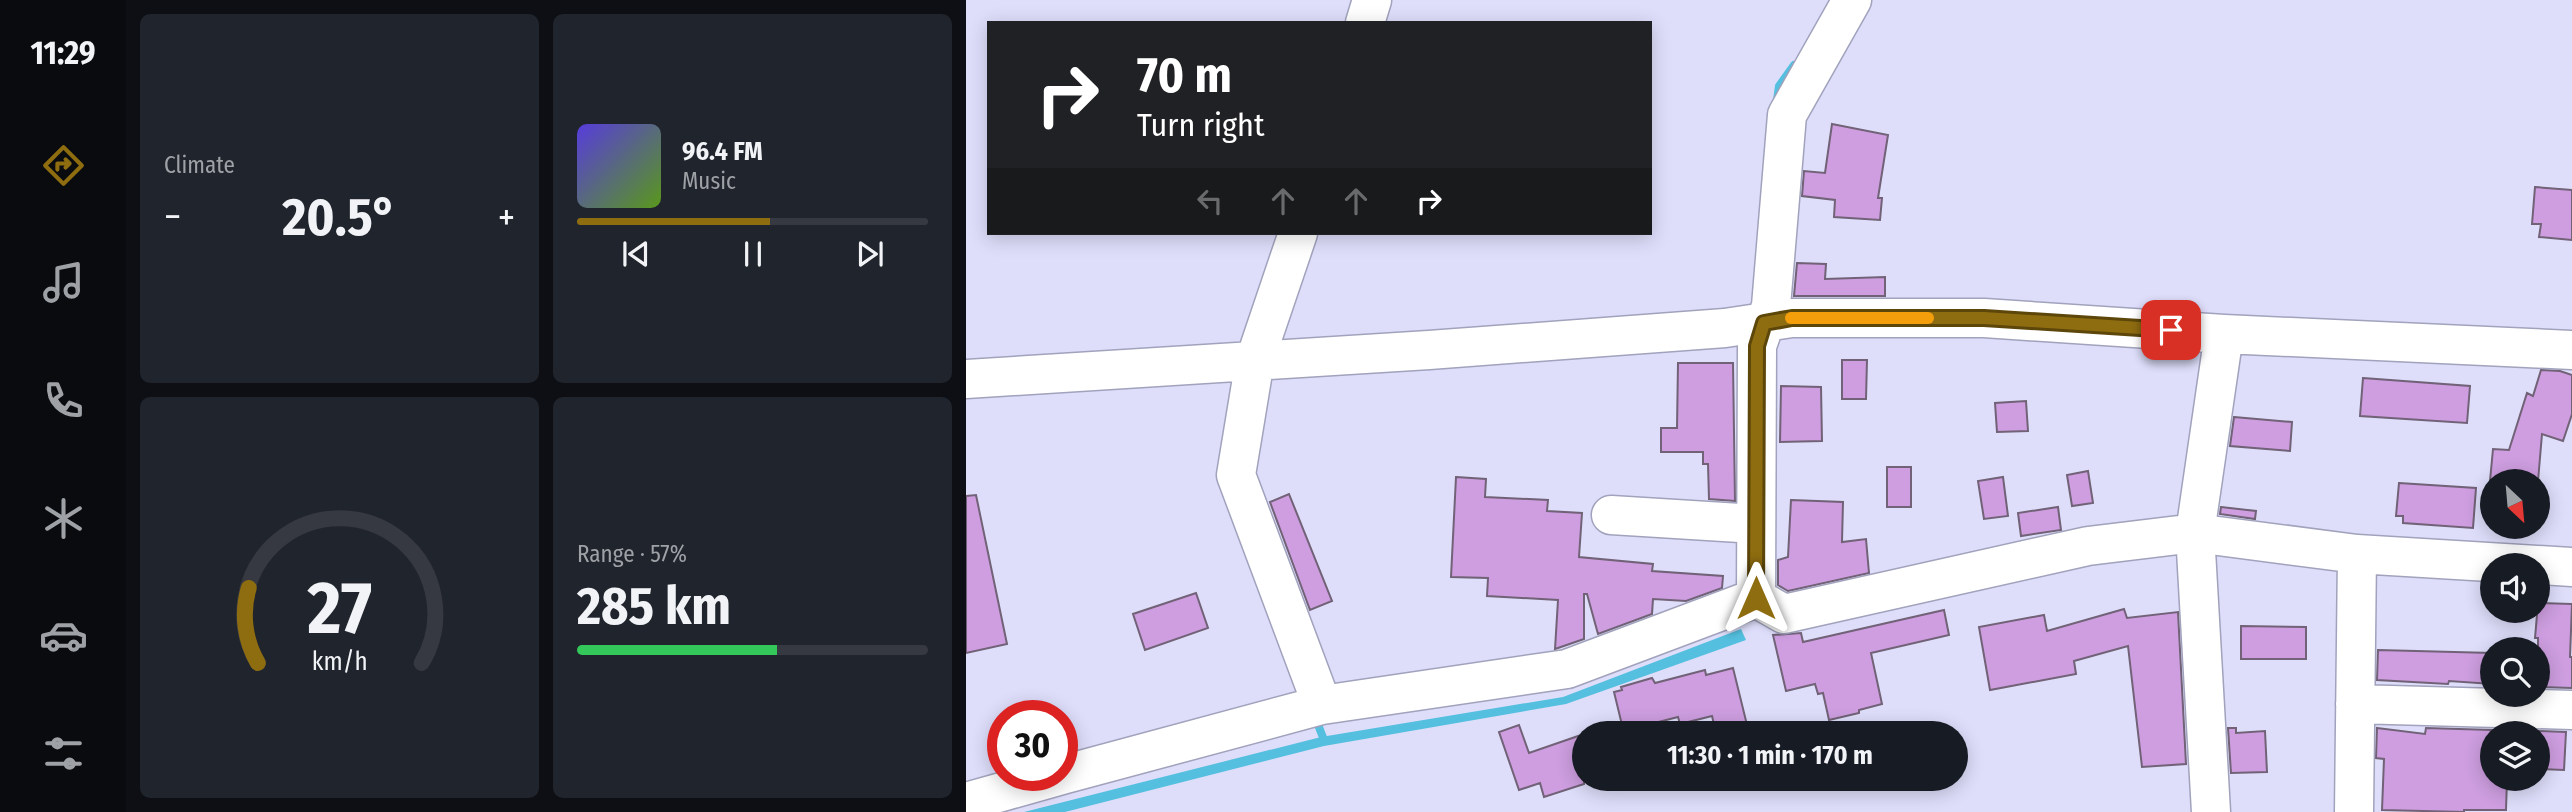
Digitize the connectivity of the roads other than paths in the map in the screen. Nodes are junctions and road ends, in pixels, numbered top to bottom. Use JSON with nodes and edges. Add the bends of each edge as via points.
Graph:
{"nodes":[{"id":1,"x":1372,"y":0,"type":"edge"},
{"id":2,"x":1842,"y":3,"type":"edge"},
{"id":3,"x":1366,"y":21,"type":"edge"},
{"id":4,"x":1297,"y":235,"type":"edge"},
{"id":5,"x":1764,"y":323,"type":"junction"},
{"id":6,"x":2224,"y":334,"type":"junction"},
{"id":7,"x":2572,"y":350,"type":"edge"},
{"id":8,"x":1255,"y":360,"type":"junction"},
{"id":9,"x":966,"y":379,"type":"edge"},
{"id":10,"x":1611,"y":515,"type":"dead end"},
{"id":11,"x":1756,"y":524,"type":"junction"},
{"id":12,"x":2195,"y":533,"type":"junction"},
{"id":13,"x":2357,"y":563,"type":"junction"},
{"id":14,"x":2572,"y":567,"type":"edge"},
{"id":15,"x":2480,"y":582,"type":"edge"},
{"id":16,"x":2550,"y":590,"type":"edge"},
{"id":17,"x":2572,"y":592,"type":"edge"},
{"id":18,"x":1756,"y":598,"type":"junction"},
{"id":19,"x":2355,"y":704,"type":"junction"},
{"id":20,"x":1321,"y":705,"type":"junction"},
{"id":21,"x":2572,"y":710,"type":"edge"},
{"id":22,"x":1078,"y":771,"type":"edge"},
{"id":23,"x":1005,"y":791,"type":"edge"},
{"id":24,"x":966,"y":802,"type":"edge"},
{"id":25,"x":2211,"y":812,"type":"edge"},
{"id":26,"x":2354,"y":812,"type":"edge"}],
"edges":[{"from":1,"to":3,"type":"street"},
{"from":2,"to":5,"type":"street","via":[[1787,115],[1772,306]]},
{"from":4,"to":8,"type":"street"},
{"from":5,"to":6,"type":"street","via":[[1792,318],[1984,318]]},
{"from":5,"to":8,"type":"street"},
{"from":5,"to":11,"type":"street","via":[[1757,346]]},
{"from":6,"to":7,"type":"street"},
{"from":6,"to":12,"type":"street"},
{"from":8,"to":9,"type":"street"},
{"from":8,"to":20,"type":"street","via":[[1236,475]]},
{"from":10,"to":11,"type":"street"},
{"from":11,"to":18,"type":"street"},
{"from":12,"to":13,"type":"street"},
{"from":12,"to":18,"type":"street","via":[[2088,546],[1784,614]]},
{"from":12,"to":25,"type":"street"},
{"from":13,"to":14,"type":"street"},
{"from":13,"to":15,"type":"street"},
{"from":13,"to":19,"type":"street"},
{"from":16,"to":17,"type":"street"},
{"from":18,"to":20,"type":"street","via":[[1567,669]]},
{"from":19,"to":21,"type":"street"},
{"from":19,"to":26,"type":"street"},
{"from":20,"to":22,"type":"street"},
{"from":23,"to":24,"type":"street"}]}
